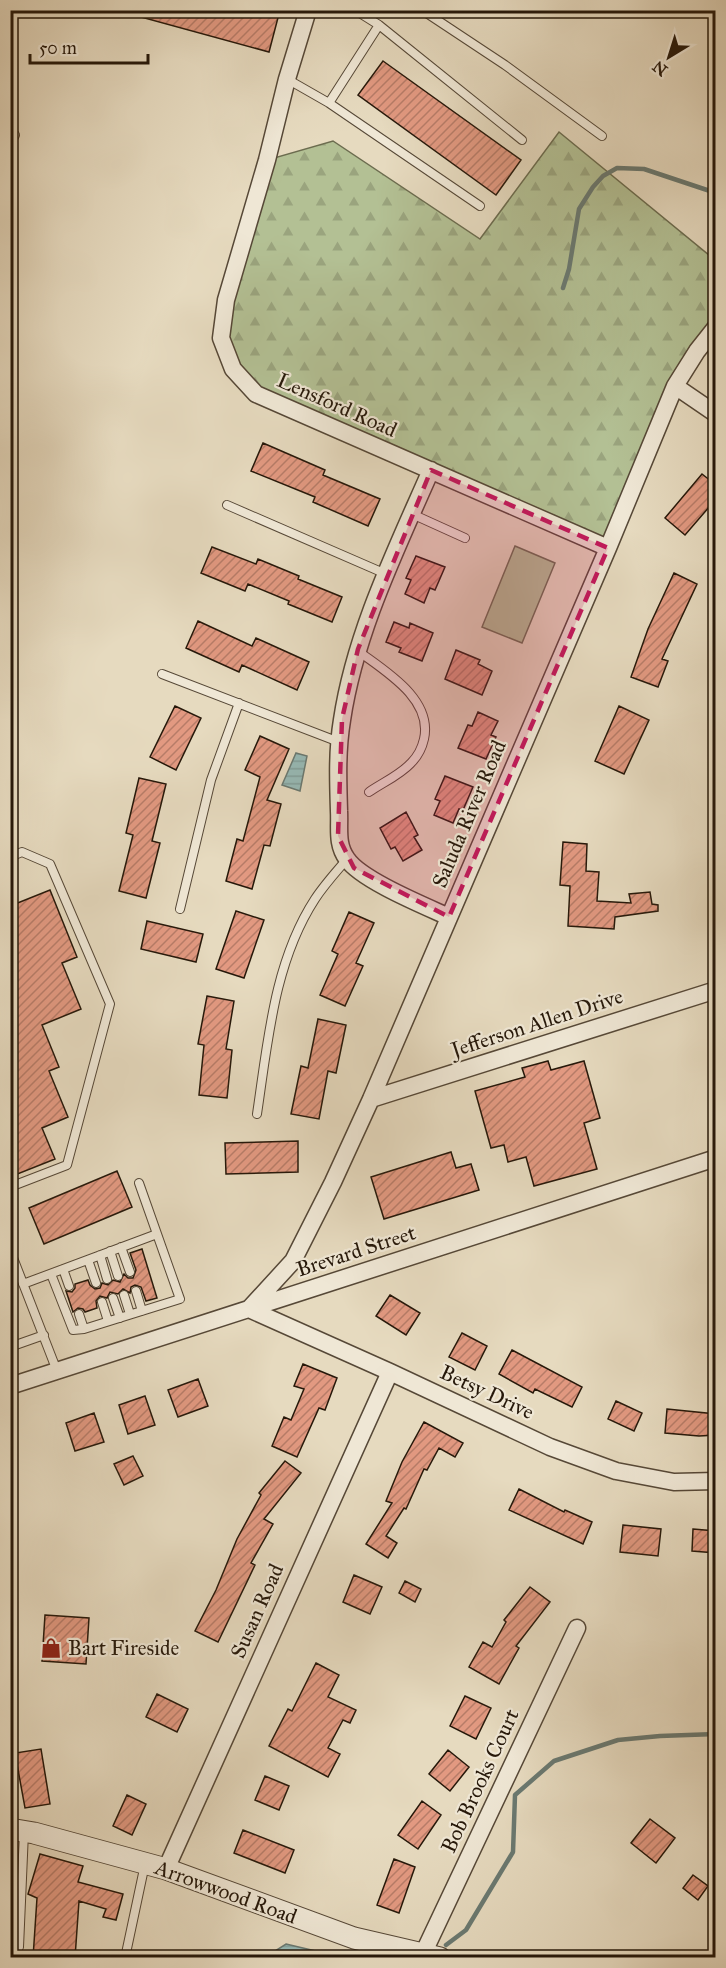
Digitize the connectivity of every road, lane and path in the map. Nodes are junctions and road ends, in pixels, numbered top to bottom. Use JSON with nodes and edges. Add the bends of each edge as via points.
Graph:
{"nodes":[{"id":1,"x":308,"y":10,"type":"edge"},
{"id":2,"x":355,"y":10,"type":"edge"},
{"id":3,"x":422,"y":10,"type":"edge"},
{"id":4,"x":379,"y":25,"type":"junction"},
{"id":5,"x":287,"y":79,"type":"junction"},
{"id":6,"x":329,"y":103,"type":"junction"},
{"id":7,"x":10,"y":133,"type":"edge"},
{"id":8,"x":602,"y":136,"type":"dead end"},
{"id":9,"x":522,"y":140,"type":"dead end"},
{"id":10,"x":10,"y":145,"type":"edge"},
{"id":11,"x":480,"y":206,"type":"dead end"},
{"id":12,"x":716,"y":327,"type":"edge"},
{"id":13,"x":675,"y":386,"type":"junction"},
{"id":14,"x":716,"y":414,"type":"edge"},
{"id":15,"x":431,"y":470,"type":"junction"},
{"id":16,"x":227,"y":505,"type":"dead end"},
{"id":17,"x":412,"y":514,"type":"junction"},
{"id":18,"x":465,"y":538,"type":"dead end"},
{"id":19,"x":608,"y":548,"type":"junction"},
{"id":20,"x":386,"y":574,"type":"junction"},
{"id":21,"x":358,"y":651,"type":"junction"},
{"id":22,"x":162,"y":674,"type":"dead end"},
{"id":23,"x":239,"y":703,"type":"junction"},
{"id":24,"x":340,"y":742,"type":"junction"},
{"id":25,"x":369,"y":792,"type":"dead end"},
{"id":26,"x":10,"y":857,"type":"edge"},
{"id":27,"x":347,"y":860,"type":"junction"},
{"id":28,"x":180,"y":909,"type":"dead end"},
{"id":29,"x":449,"y":917,"type":"junction"},
{"id":30,"x":716,"y":990,"type":"edge"},
{"id":31,"x":371,"y":1099,"type":"junction"},
{"id":32,"x":257,"y":1114,"type":"dead end"},
{"id":33,"x":716,"y":1158,"type":"edge"},
{"id":34,"x":139,"y":1183,"type":"dead end"},
{"id":35,"x":10,"y":1187,"type":"edge"},
{"id":36,"x":157,"y":1234,"type":"junction"},
{"id":37,"x":121,"y":1247,"type":"junction"},
{"id":38,"x":10,"y":1250,"type":"edge"},
{"id":39,"x":110,"y":1251,"type":"junction"},
{"id":40,"x":100,"y":1255,"type":"junction"},
{"id":41,"x":88,"y":1260,"type":"junction"},
{"id":42,"x":63,"y":1269,"type":"junction"},
{"id":43,"x":130,"y":1272,"type":"dead end"},
{"id":44,"x":51,"y":1274,"type":"junction"},
{"id":45,"x":118,"y":1276,"type":"dead end"},
{"id":46,"x":107,"y":1279,"type":"dead end"},
{"id":47,"x":96,"y":1283,"type":"dead end"},
{"id":48,"x":23,"y":1284,"type":"junction"},
{"id":49,"x":69,"y":1286,"type":"dead end"},
{"id":50,"x":136,"y":1291,"type":"dead end"},
{"id":51,"x":124,"y":1295,"type":"dead end"},
{"id":52,"x":113,"y":1298,"type":"dead end"},
{"id":53,"x":102,"y":1302,"type":"dead end"},
{"id":54,"x":249,"y":1309,"type":"junction"},
{"id":55,"x":142,"y":1311,"type":"junction"},
{"id":56,"x":79,"y":1314,"type":"dead end"},
{"id":57,"x":130,"y":1314,"type":"junction"},
{"id":58,"x":120,"y":1318,"type":"junction"},
{"id":59,"x":108,"y":1321,"type":"junction"},
{"id":60,"x":84,"y":1329,"type":"junction"},
{"id":61,"x":44,"y":1335,"type":"junction"},
{"id":62,"x":10,"y":1347,"type":"edge"},
{"id":63,"x":57,"y":1371,"type":"junction"},
{"id":64,"x":390,"y":1372,"type":"junction"},
{"id":65,"x":10,"y":1386,"type":"edge"},
{"id":66,"x":716,"y":1481,"type":"edge"},
{"id":67,"x":577,"y":1628,"type":"dead end"},
{"id":68,"x":17,"y":1830,"type":"edge"},
{"id":69,"x":155,"y":1867,"type":"junction"},
{"id":70,"x":15,"y":1946,"type":"edge"},
{"id":71,"x":432,"y":1956,"type":"edge"},
{"id":72,"x":19,"y":1958,"type":"edge"},
{"id":73,"x":125,"y":1958,"type":"edge"}],
"edges":[{"from":1,"to":5,"type":"street","name":"Lensford Road"},
{"from":2,"to":4,"type":"lane"},
{"from":3,"to":8,"type":"lane"},
{"from":4,"to":6,"type":"lane"},
{"from":4,"to":9,"type":"lane"},
{"from":5,"to":6,"type":"lane"},
{"from":5,"to":15,"type":"street","name":"Lensford Road","via":[[226,300],[221,338],[233,369],[256,394]]},
{"from":6,"to":11,"type":"lane"},
{"from":7,"to":10,"type":"lane","via":[[15,135]]},
{"from":12,"to":13,"type":"street","name":"Saluda River Road"},
{"from":13,"to":14,"type":"street"},
{"from":13,"to":19,"type":"street","name":"Saluda River Road"},
{"from":15,"to":17,"type":"street"},
{"from":15,"to":19,"type":"street","name":"Lensford Road"},
{"from":16,"to":20,"type":"lane"},
{"from":17,"to":18,"type":"lane"},
{"from":17,"to":20,"type":"street"},
{"from":19,"to":29,"type":"street","name":"Saluda River Road"},
{"from":20,"to":21,"type":"street"},
{"from":21,"to":24,"type":"street"},
{"from":21,"to":25,"type":"lane","via":[[394,677],[412,696],[424,719],[425,733],[417,757],[410,766]]},
{"from":22,"to":23,"type":"lane"},
{"from":23,"to":24,"type":"lane"},
{"from":23,"to":28,"type":"lane","via":[[211,780]]},
{"from":24,"to":27,"type":"street","via":[[338,836]]},
{"from":26,"to":35,"type":"lane","via":[[22,852],[50,864],[110,1004],[67,1165]]},
{"from":27,"to":29,"type":"street","via":[[390,889]]},
{"from":27,"to":32,"type":"lane","via":[[315,898],[292,942],[270,1024]]},
{"from":29,"to":31,"type":"street","name":"Saluda River Road"},
{"from":30,"to":31,"type":"street","name":"Jefferson Allen Drive"},
{"from":31,"to":54,"type":"street","name":"Saluda River Road","via":[[293,1261]]},
{"from":33,"to":54,"type":"street","name":"Brevard Street"},
{"from":34,"to":36,"type":"lane"},
{"from":36,"to":37,"type":"lane"},
{"from":36,"to":55,"type":"lane","via":[[180,1299]]},
{"from":37,"to":39,"type":"lane"},
{"from":37,"to":43,"type":"lane"},
{"from":38,"to":48,"type":"lane"},
{"from":39,"to":40,"type":"lane"},
{"from":39,"to":45,"type":"lane"},
{"from":40,"to":41,"type":"lane"},
{"from":40,"to":46,"type":"lane"},
{"from":41,"to":42,"type":"lane"},
{"from":41,"to":47,"type":"lane"},
{"from":42,"to":44,"type":"lane"},
{"from":42,"to":49,"type":"lane"},
{"from":44,"to":48,"type":"lane"},
{"from":44,"to":60,"type":"lane","via":[[70,1326],[73,1330]]},
{"from":48,"to":61,"type":"lane"},
{"from":50,"to":55,"type":"lane"},
{"from":51,"to":57,"type":"lane"},
{"from":52,"to":58,"type":"lane"},
{"from":53,"to":59,"type":"lane"},
{"from":54,"to":63,"type":"street","name":"Brevard Street"},
{"from":54,"to":64,"type":"street","name":"Betsy Drive"},
{"from":55,"to":57,"type":"lane"},
{"from":56,"to":60,"type":"lane"},
{"from":57,"to":58,"type":"lane"},
{"from":58,"to":59,"type":"lane"},
{"from":59,"to":60,"type":"lane"},
{"from":61,"to":62,"type":"lane"},
{"from":61,"to":63,"type":"lane"},
{"from":63,"to":65,"type":"street","name":"Brevard Street"},
{"from":64,"to":66,"type":"street","name":"Betsy Drive","via":[[550,1447],[616,1471],[674,1482]]},
{"from":64,"to":69,"type":"street","name":"Susan Road"},
{"from":67,"to":71,"type":"street","name":"Bob Brooks Court"},
{"from":68,"to":69,"type":"street","name":"Arrowwood Road"},
{"from":68,"to":70,"type":"lane"},
{"from":69,"to":71,"type":"street","name":"Arrowwood Road","via":[[354,1938]]},
{"from":69,"to":73,"type":"lane"},
{"from":70,"to":72,"type":"lane"}]}
